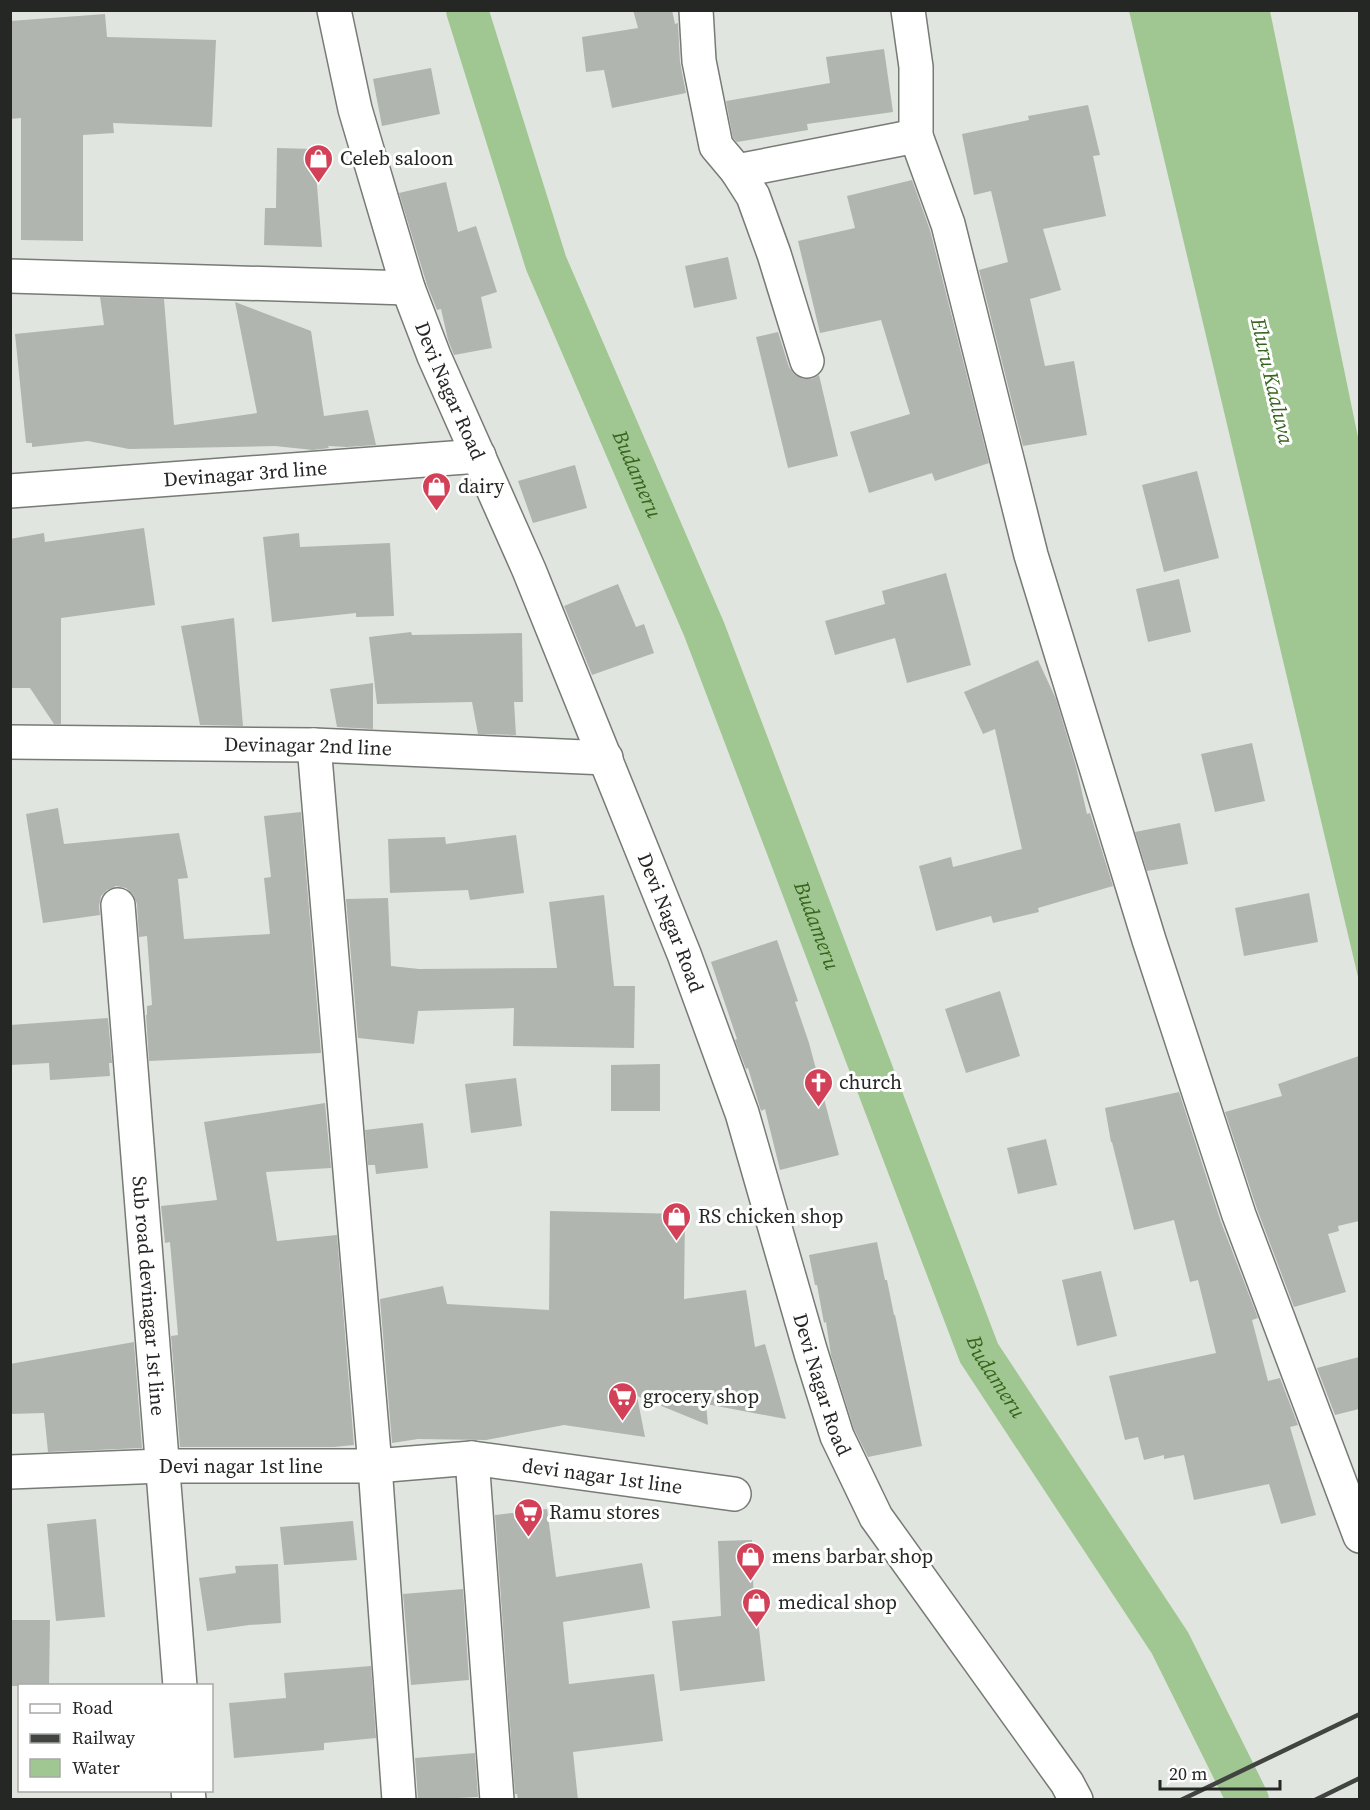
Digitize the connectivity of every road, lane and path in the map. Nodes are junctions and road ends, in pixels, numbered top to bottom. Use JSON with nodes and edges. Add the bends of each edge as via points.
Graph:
{"nodes":[{"id":1,"x":334,"y":10,"type":"edge"},
{"id":2,"x":696,"y":10,"type":"edge"},
{"id":3,"x":908,"y":10,"type":"edge"},
{"id":4,"x":916,"y":136,"type":"junction"},
{"id":5,"x":737,"y":171,"type":"junction"},
{"id":6,"x":10,"y":276,"type":"edge"},
{"id":7,"x":408,"y":288,"type":"junction"},
{"id":8,"x":807,"y":361,"type":"dead end"},
{"id":9,"x":479,"y":456,"type":"junction"},
{"id":10,"x":10,"y":491,"type":"edge"},
{"id":11,"x":10,"y":742,"type":"edge"},
{"id":12,"x":314,"y":745,"type":"junction"},
{"id":13,"x":606,"y":758,"type":"junction"},
{"id":14,"x":118,"y":905,"type":"dead end"},
{"id":15,"x":472,"y":1458,"type":"junction"},
{"id":16,"x":162,"y":1466,"type":"junction"},
{"id":17,"x":375,"y":1466,"type":"junction"},
{"id":18,"x":10,"y":1472,"type":"edge"},
{"id":19,"x":734,"y":1494,"type":"dead end"},
{"id":20,"x":1359,"y":1536,"type":"edge"},
{"id":21,"x":180,"y":1684,"type":"edge"},
{"id":22,"x":399,"y":1800,"type":"edge"},
{"id":23,"x":497,"y":1800,"type":"edge"},
{"id":24,"x":1076,"y":1800,"type":"edge"}],
"edges":[{"from":1,"to":7,"type":"street","name":"Devi Nagar Road","via":[[355,109]]},
{"from":2,"to":5,"type":"street","via":[[699,62],[716,146]]},
{"from":3,"to":4,"type":"street","via":[[916,67]]},
{"from":4,"to":5,"type":"street"},
{"from":4,"to":20,"type":"street","via":[[948,224],[1031,555],[1153,951],[1239,1215]]},
{"from":5,"to":8,"type":"street","via":[[753,196]]},
{"from":6,"to":7,"type":"street"},
{"from":7,"to":9,"type":"street","name":"Devi Nagar Road"},
{"from":9,"to":10,"type":"street","name":"Devinagar 3rd line"},
{"from":9,"to":13,"type":"street","name":"Devi Nagar Road"},
{"from":11,"to":12,"type":"street","name":"Devinagar 2nd line"},
{"from":12,"to":13,"type":"street","name":"Devinagar 2nd line"},
{"from":12,"to":17,"type":"street"},
{"from":13,"to":24,"type":"street","name":"Devi Nagar Road","via":[[742,1113],[837,1436],[876,1516]]},
{"from":14,"to":16,"type":"street","name":"Sub road devinagar 1st line"},
{"from":15,"to":17,"type":"street","name":"Devi nagar 1st line"},
{"from":15,"to":19,"type":"street","name":"devi nagar 1st line"},
{"from":15,"to":23,"type":"street"},
{"from":16,"to":17,"type":"street","name":"Devi nagar 1st line"},
{"from":16,"to":18,"type":"street","name":"Devi nagar 1st line"},
{"from":16,"to":21,"type":"street","name":"Sub road devinagar 1st line"},
{"from":17,"to":22,"type":"street"}]}
